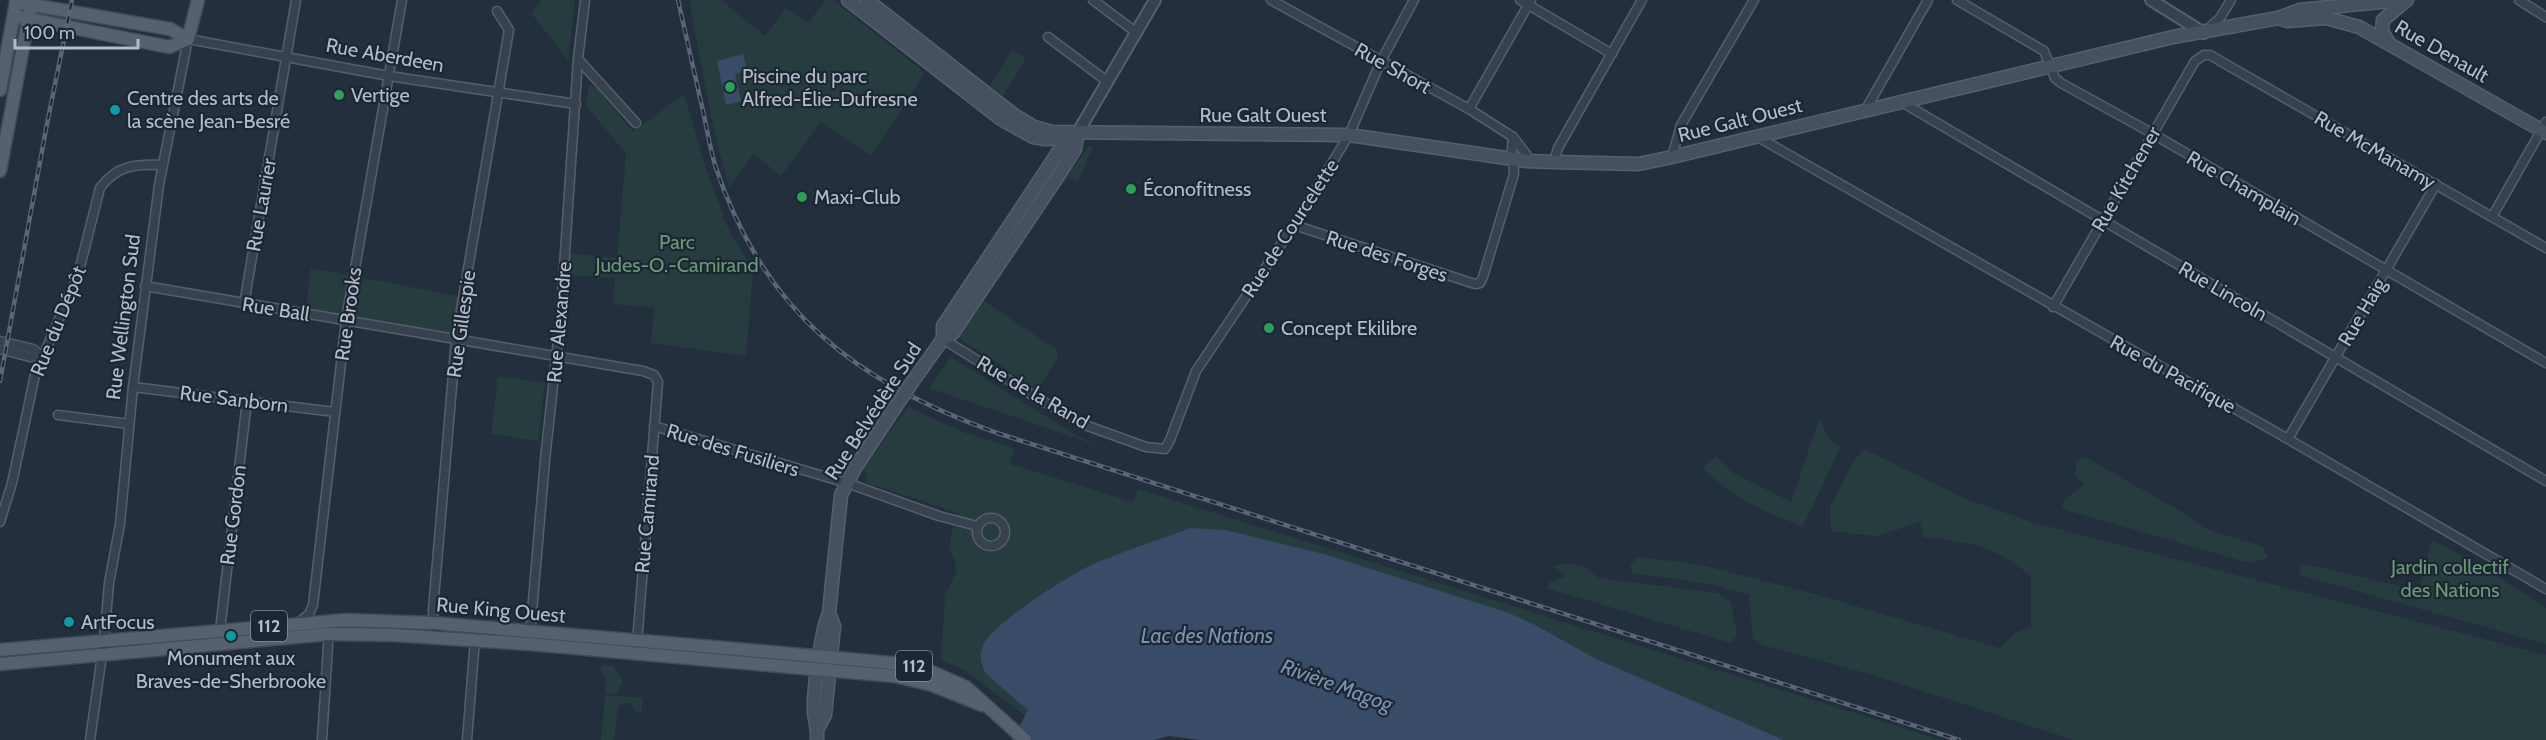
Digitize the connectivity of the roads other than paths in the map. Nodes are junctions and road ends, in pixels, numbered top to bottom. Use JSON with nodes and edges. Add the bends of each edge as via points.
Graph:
{"nodes":[{"id":1,"x":198,"y":0,"type":"edge"},
{"id":2,"x":296,"y":0,"type":"edge"},
{"id":3,"x":402,"y":0,"type":"edge"},
{"id":4,"x":585,"y":0,"type":"edge"},
{"id":5,"x":867,"y":0,"type":"edge"},
{"id":6,"x":1093,"y":0,"type":"edge"},
{"id":7,"x":1155,"y":0,"type":"edge"},
{"id":8,"x":1271,"y":0,"type":"edge"},
{"id":9,"x":1414,"y":0,"type":"edge"},
{"id":10,"x":1520,"y":0,"type":"edge"},
{"id":11,"x":1642,"y":0,"type":"edge"},
{"id":12,"x":1754,"y":0,"type":"edge"},
{"id":13,"x":1928,"y":0,"type":"edge"},
{"id":14,"x":1957,"y":0,"type":"edge"},
{"id":15,"x":2151,"y":0,"type":"edge"},
{"id":16,"x":2231,"y":0,"type":"edge"},
{"id":17,"x":2400,"y":0,"type":"edge"},
{"id":18,"x":2407,"y":0,"type":"edge"},
{"id":19,"x":2519,"y":0,"type":"edge"},
{"id":20,"x":16,"y":1,"type":"edge"},
{"id":21,"x":31,"y":2,"type":"edge"},
{"id":22,"x":1530,"y":2,"type":"edge"},
{"id":23,"x":849,"y":3,"type":"edge"},
{"id":24,"x":497,"y":11,"type":"dead end"},
{"id":25,"x":14,"y":16,"type":"junction"},
{"id":26,"x":2546,"y":17,"type":"edge"},
{"id":27,"x":28,"y":18,"type":"junction"},
{"id":28,"x":2278,"y":18,"type":"junction"},
{"id":29,"x":1137,"y":33,"type":"junction"},
{"id":30,"x":2204,"y":33,"type":"junction"},
{"id":31,"x":1048,"y":37,"type":"dead end"},
{"id":32,"x":188,"y":39,"type":"junction"},
{"id":33,"x":2390,"y":44,"type":"junction"},
{"id":34,"x":1612,"y":54,"type":"junction"},
{"id":35,"x":2204,"y":55,"type":"joint"},
{"id":36,"x":286,"y":58,"type":"junction"},
{"id":37,"x":578,"y":58,"type":"junction"},
{"id":38,"x":1381,"y":61,"type":"junction"},
{"id":39,"x":2051,"y":66,"type":"junction"},
{"id":40,"x":389,"y":76,"type":"junction"},
{"id":41,"x":1108,"y":82,"type":"junction"},
{"id":42,"x":0,"y":90,"type":"edge"},
{"id":43,"x":498,"y":94,"type":"junction"},
{"id":44,"x":1900,"y":101,"type":"junction"},
{"id":45,"x":576,"y":104,"type":"junction"},
{"id":46,"x":1866,"y":109,"type":"junction"},
{"id":47,"x":1468,"y":110,"type":"junction"},
{"id":48,"x":636,"y":123,"type":"dead end"},
{"id":49,"x":2544,"y":128,"type":"edge"},
{"id":50,"x":1078,"y":132,"type":"junction"},
{"id":51,"x":2152,"y":134,"type":"junction"},
{"id":52,"x":1348,"y":135,"type":"junction"},
{"id":53,"x":1757,"y":135,"type":"junction"},
{"id":54,"x":1513,"y":137,"type":"junction"},
{"id":55,"x":1672,"y":157,"type":"junction"},
{"id":56,"x":1512,"y":159,"type":"junction"},
{"id":57,"x":1527,"y":161,"type":"junction"},
{"id":58,"x":1554,"y":162,"type":"junction"},
{"id":59,"x":162,"y":165,"type":"junction"},
{"id":60,"x":0,"y":171,"type":"edge"},
{"id":61,"x":2436,"y":184,"type":"junction"},
{"id":62,"x":2492,"y":217,"type":"junction"},
{"id":63,"x":2102,"y":220,"type":"junction"},
{"id":64,"x":1294,"y":225,"type":"junction"},
{"id":65,"x":2546,"y":248,"type":"edge"},
{"id":66,"x":2386,"y":270,"type":"junction"},
{"id":67,"x":145,"y":286,"type":"junction"},
{"id":68,"x":244,"y":304,"type":"junction"},
{"id":69,"x":2053,"y":307,"type":"junction"},
{"id":70,"x":346,"y":320,"type":"junction"},
{"id":71,"x":456,"y":339,"type":"junction"},
{"id":72,"x":943,"y":339,"type":"junction"},
{"id":73,"x":0,"y":341,"type":"edge"},
{"id":74,"x":0,"y":349,"type":"edge"},
{"id":75,"x":42,"y":356,"type":"junction"},
{"id":76,"x":556,"y":357,"type":"junction"},
{"id":77,"x":2335,"y":357,"type":"junction"},
{"id":78,"x":2546,"y":363,"type":"edge"},
{"id":79,"x":654,"y":375,"type":"joint"},
{"id":80,"x":134,"y":387,"type":"junction"},
{"id":81,"x":247,"y":401,"type":"junction"},
{"id":82,"x":335,"y":412,"type":"junction"},
{"id":83,"x":58,"y":415,"type":"dead end"},
{"id":84,"x":129,"y":424,"type":"junction"},
{"id":85,"x":654,"y":426,"type":"junction"},
{"id":86,"x":2288,"y":439,"type":"junction"},
{"id":87,"x":1160,"y":450,"type":"joint"},
{"id":88,"x":2546,"y":481,"type":"edge"},
{"id":89,"x":847,"y":483,"type":"junction"},
{"id":90,"x":0,"y":522,"type":"edge"},
{"id":91,"x":977,"y":526,"type":"dead end"},
{"id":92,"x":2546,"y":589,"type":"edge"},
{"id":93,"x":330,"y":621,"type":"junction"},
{"id":94,"x":433,"y":623,"type":"junction"},
{"id":95,"x":297,"y":624,"type":"junction"},
{"id":96,"x":312,"y":629,"type":"junction"},
{"id":97,"x":220,"y":630,"type":"junction"},
{"id":98,"x":329,"y":634,"type":"junction"},
{"id":99,"x":530,"y":638,"type":"junction"},
{"id":100,"x":445,"y":639,"type":"junction"},
{"id":101,"x":475,"y":640,"type":"junction"},
{"id":102,"x":104,"y":641,"type":"junction"},
{"id":103,"x":637,"y":642,"type":"junction"},
{"id":104,"x":0,"y":650,"type":"edge"},
{"id":105,"x":636,"y":655,"type":"junction"},
{"id":106,"x":101,"y":656,"type":"junction"},
{"id":107,"x":826,"y":657,"type":"junction"},
{"id":108,"x":0,"y":664,"type":"edge"},
{"id":109,"x":824,"y":670,"type":"junction"},
{"id":110,"x":985,"y":706,"type":"junction"},
{"id":111,"x":818,"y":734,"type":"edge"},
{"id":112,"x":90,"y":740,"type":"edge"},
{"id":113,"x":321,"y":740,"type":"edge"},
{"id":114,"x":467,"y":740,"type":"edge"},
{"id":115,"x":1025,"y":740,"type":"edge"}],
"edges":[{"from":1,"to":32,"type":"main road","name":"Rue Wellington Sud"},
{"from":2,"to":36,"type":"street","name":"Rue Laurier"},
{"from":3,"to":40,"type":"street","name":"Rue Brooks"},
{"from":4,"to":37,"type":"street","name":"Rue Alexandre"},
{"from":5,"to":50,"type":"main road","name":"Rue Galt Ouest","via":[[1019,119],[1052,132]]},
{"from":6,"to":29,"type":"street"},
{"from":7,"to":29,"type":"street","name":"Rue Belvédère Sud"},
{"from":8,"to":38,"type":"street","name":"Rue Short"},
{"from":9,"to":38,"type":"street","name":"Rue de Courcelette"},
{"from":10,"to":22,"type":"street"},
{"from":11,"to":34,"type":"street"},
{"from":12,"to":55,"type":"street","via":[[1681,125]]},
{"from":13,"to":46,"type":"street"},
{"from":14,"to":39,"type":"street","name":"Rue Champlain","via":[[2044,51]]},
{"from":15,"to":30,"type":"street"},
{"from":16,"to":30,"type":"street"},
{"from":17,"to":28,"type":"main road","name":"Rue Galt Ouest","via":[[2300,10]]},
{"from":18,"to":33,"type":"main road","via":[[2383,20],[2382,30]]},
{"from":19,"to":26,"type":"street"},
{"from":20,"to":21,"type":"main road","name":"Rue Aberdeen"},
{"from":20,"to":25,"type":"main road"},
{"from":21,"to":27,"type":"main road"},
{"from":21,"to":32,"type":"main road","name":"Rue Aberdeen","via":[[170,29]]},
{"from":22,"to":34,"type":"street"},
{"from":22,"to":47,"type":"street"},
{"from":23,"to":50,"type":"main road","name":"Rue Galt Ouest","via":[[1013,127],[1045,139]]},
{"from":24,"to":43,"type":"street","name":"Rue Gillespie","via":[[509,30]]},
{"from":25,"to":27,"type":"main road","name":"Rue Aberdeen"},
{"from":25,"to":42,"type":"main road"},
{"from":27,"to":32,"type":"main road","name":"Rue Aberdeen","via":[[169,47]]},
{"from":27,"to":60,"type":"main road"},
{"from":28,"to":30,"type":"main road","name":"Rue Galt Ouest"},
{"from":28,"to":33,"type":"main road","name":"Rue Denault","via":[[2346,22]]},
{"from":29,"to":41,"type":"street","name":"Rue Belvédère Sud"},
{"from":30,"to":39,"type":"main road","name":"Rue Galt Ouest"},
{"from":31,"to":41,"type":"street"},
{"from":32,"to":36,"type":"street","name":"Rue Aberdeen"},
{"from":32,"to":59,"type":"street","name":"Rue Wellington Sud"},
{"from":33,"to":49,"type":"main road","name":"Rue Denault"},
{"from":34,"to":58,"type":"street","via":[[1558,148]]},
{"from":35,"to":51,"type":"street","name":"Rue Kitchener","via":[[2195,61]]},
{"from":35,"to":61,"type":"street","name":"Rue McManamy","via":[[2212,56]]},
{"from":36,"to":40,"type":"street","name":"Rue Aberdeen"},
{"from":36,"to":68,"type":"street","name":"Rue Laurier"},
{"from":37,"to":45,"type":"street","name":"Rue Alexandre"},
{"from":37,"to":48,"type":"street"},
{"from":38,"to":47,"type":"street","name":"Rue Short"},
{"from":38,"to":52,"type":"street","name":"Rue de Courcelette"},
{"from":39,"to":44,"type":"main road","name":"Rue Galt Ouest"},
{"from":39,"to":51,"type":"street","name":"Rue Champlain","via":[[2061,83]]},
{"from":40,"to":43,"type":"street","name":"Rue Aberdeen"},
{"from":40,"to":70,"type":"street","name":"Rue Brooks"},
{"from":41,"to":50,"type":"street","name":"Rue Belvédère Sud"},
{"from":43,"to":45,"type":"street","name":"Rue Aberdeen"},
{"from":43,"to":71,"type":"street","name":"Rue Gillespie"},
{"from":44,"to":46,"type":"main road","name":"Rue Galt Ouest"},
{"from":44,"to":63,"type":"street","name":"Rue Lincoln"},
{"from":45,"to":76,"type":"street","name":"Rue Alexandre"},
{"from":46,"to":53,"type":"main road","name":"Rue Galt Ouest"},
{"from":47,"to":54,"type":"street","name":"Rue Short"},
{"from":49,"to":62,"type":"street"},
{"from":50,"to":52,"type":"main road","name":"Rue Galt Ouest"},
{"from":50,"to":72,"type":"main road","name":"Rue Belvédère Sud","via":[[1075,149],[1065,165],[953,333]]},
{"from":51,"to":63,"type":"street","name":"Rue Kitchener"},
{"from":51,"to":66,"type":"street","name":"Rue Champlain"},
{"from":52,"to":56,"type":"main road","name":"Rue Galt Ouest"},
{"from":52,"to":64,"type":"street","name":"Rue de Courcelette"},
{"from":53,"to":55,"type":"main road","name":"Rue Galt Ouest"},
{"from":53,"to":69,"type":"street","name":"Rue du Pacifique"},
{"from":54,"to":56,"type":"street"},
{"from":54,"to":57,"type":"street","name":"Rue Short"},
{"from":55,"to":58,"type":"main road","name":"Rue Galt Ouest","via":[[1623,164]]},
{"from":56,"to":57,"type":"main road","name":"Rue Galt Ouest"},
{"from":56,"to":64,"type":"street","name":"Rue des Forges","via":[[1514,174],[1480,283]]},
{"from":57,"to":58,"type":"main road","name":"Rue Galt Ouest"},
{"from":59,"to":67,"type":"street","name":"Rue Wellington Sud"},
{"from":59,"to":75,"type":"street","name":"Rue du Dépôt","via":[[129,165],[100,188],[78,275]]},
{"from":61,"to":62,"type":"street","name":"Rue McManamy"},
{"from":61,"to":66,"type":"street","name":"Rue Haig"},
{"from":62,"to":65,"type":"street","name":"Rue McManamy"},
{"from":63,"to":69,"type":"street","name":"Rue Kitchener"},
{"from":63,"to":77,"type":"street","name":"Rue Lincoln"},
{"from":64,"to":87,"type":"street","name":"Rue de Courcelette","via":[[1196,371],[1170,440]]},
{"from":66,"to":77,"type":"street","name":"Rue Haig"},
{"from":66,"to":78,"type":"street","name":"Rue Champlain"},
{"from":67,"to":68,"type":"street","name":"Rue Ball"},
{"from":67,"to":80,"type":"street","name":"Rue Wellington Sud"},
{"from":68,"to":70,"type":"street","name":"Rue Ball"},
{"from":69,"to":86,"type":"street","name":"Rue du Pacifique"},
{"from":70,"to":71,"type":"street","name":"Rue Ball"},
{"from":70,"to":82,"type":"street","name":"Rue Brooks"},
{"from":71,"to":76,"type":"street","name":"Rue Ball"},
{"from":71,"to":94,"type":"street","name":"Rue Gillespie"},
{"from":72,"to":87,"type":"street","name":"Rue de la Rand","via":[[1085,425]]},
{"from":72,"to":89,"type":"main road","name":"Rue Belvédère Sud","bridge":true},
{"from":73,"to":75,"type":"street","via":[[33,349]]},
{"from":74,"to":75,"type":"street"},
{"from":75,"to":90,"type":"street","name":"Rue du Dépôt"},
{"from":76,"to":79,"type":"street","name":"Rue Ball"},
{"from":76,"to":99,"type":"street","name":"Rue Alexandre"},
{"from":77,"to":86,"type":"street","name":"Rue Haig"},
{"from":77,"to":88,"type":"street","name":"Rue Lincoln"},
{"from":79,"to":85,"type":"street","name":"Rue Camirand","via":[[658,382]]},
{"from":80,"to":81,"type":"street","name":"Rue Sanborn"},
{"from":80,"to":84,"type":"street","name":"Rue Wellington Sud"},
{"from":81,"to":82,"type":"street","name":"Rue Sanborn"},
{"from":81,"to":97,"type":"street","name":"Rue Gordon"},
{"from":82,"to":95,"type":"street","name":"Rue Brooks","via":[[313,605],[309,615]]},
{"from":83,"to":84,"type":"street"},
{"from":84,"to":102,"type":"street","name":"Rue Wellington Sud","via":[[127,469]]},
{"from":85,"to":89,"type":"street","name":"Rue des Fusiliers"},
{"from":85,"to":103,"type":"street","name":"Rue Camirand"},
{"from":86,"to":92,"type":"street","name":"Rue du Pacifique"},
{"from":89,"to":91,"type":"street","name":"Rue des Fusiliers"},
{"from":89,"to":107,"type":"main road","name":"Rue Belvédère Sud","via":[[840,503],[829,613],[834,626]]},
{"from":93,"to":94,"type":"main road","name":"Rue King Ouest","number":"112"},
{"from":93,"to":96,"type":"main road","name":"Rue King Ouest","number":"112"},
{"from":93,"to":98,"type":"street"},
{"from":94,"to":99,"type":"main road","name":"Rue King Ouest","number":"112"},
{"from":94,"to":100,"type":"street"},
{"from":95,"to":96,"type":"main road","name":"Rue King Ouest","number":"112"},
{"from":95,"to":97,"type":"main road","name":"Rue King Ouest","number":"112"},
{"from":96,"to":98,"type":"main road","name":"Rue King Ouest","number":"112"},
{"from":96,"to":106,"type":"main road","name":"Rue King Ouest","number":"112"},
{"from":97,"to":102,"type":"main road","name":"Rue King Ouest","number":"112"},
{"from":98,"to":100,"type":"main road","name":"Rue King Ouest","number":"112"},
{"from":98,"to":113,"type":"street"},
{"from":99,"to":101,"type":"main road","name":"Rue King Ouest","number":"112"},
{"from":99,"to":103,"type":"main road","name":"Rue King Ouest","number":"112"},
{"from":99,"to":105,"type":"main road","name":"Rue King Ouest","number":"112"},
{"from":100,"to":101,"type":"main road","name":"Rue King Ouest","number":"112"},
{"from":101,"to":114,"type":"street"},
{"from":102,"to":104,"type":"main road","name":"Rue King Ouest","number":"112"},
{"from":102,"to":106,"type":"street","name":"Rue Wellington Sud"},
{"from":103,"to":105,"type":"street","name":"Rue Camirand"},
{"from":103,"to":107,"type":"main road","name":"Rue King Ouest","number":"112"},
{"from":105,"to":109,"type":"main road","name":"Rue King Ouest","number":"112"},
{"from":106,"to":108,"type":"main road","name":"Rue King Ouest","number":"112"},
{"from":106,"to":112,"type":"street","name":"Rue Wellington Sud"},
{"from":107,"to":109,"type":"main road","name":"Rue Belvédère Sud"},
{"from":107,"to":110,"type":"main road","name":"Rue King Ouest","number":"112","via":[[923,668],[966,687]]},
{"from":109,"to":110,"type":"main road","name":"Rue King Ouest","number":"112","via":[[916,680]]},
{"from":109,"to":111,"type":"main road","name":"Rue Belvédère Sud","via":[[825,715]]},
{"from":110,"to":115,"type":"main road","name":"Rue King Ouest","number":"112"}]}
